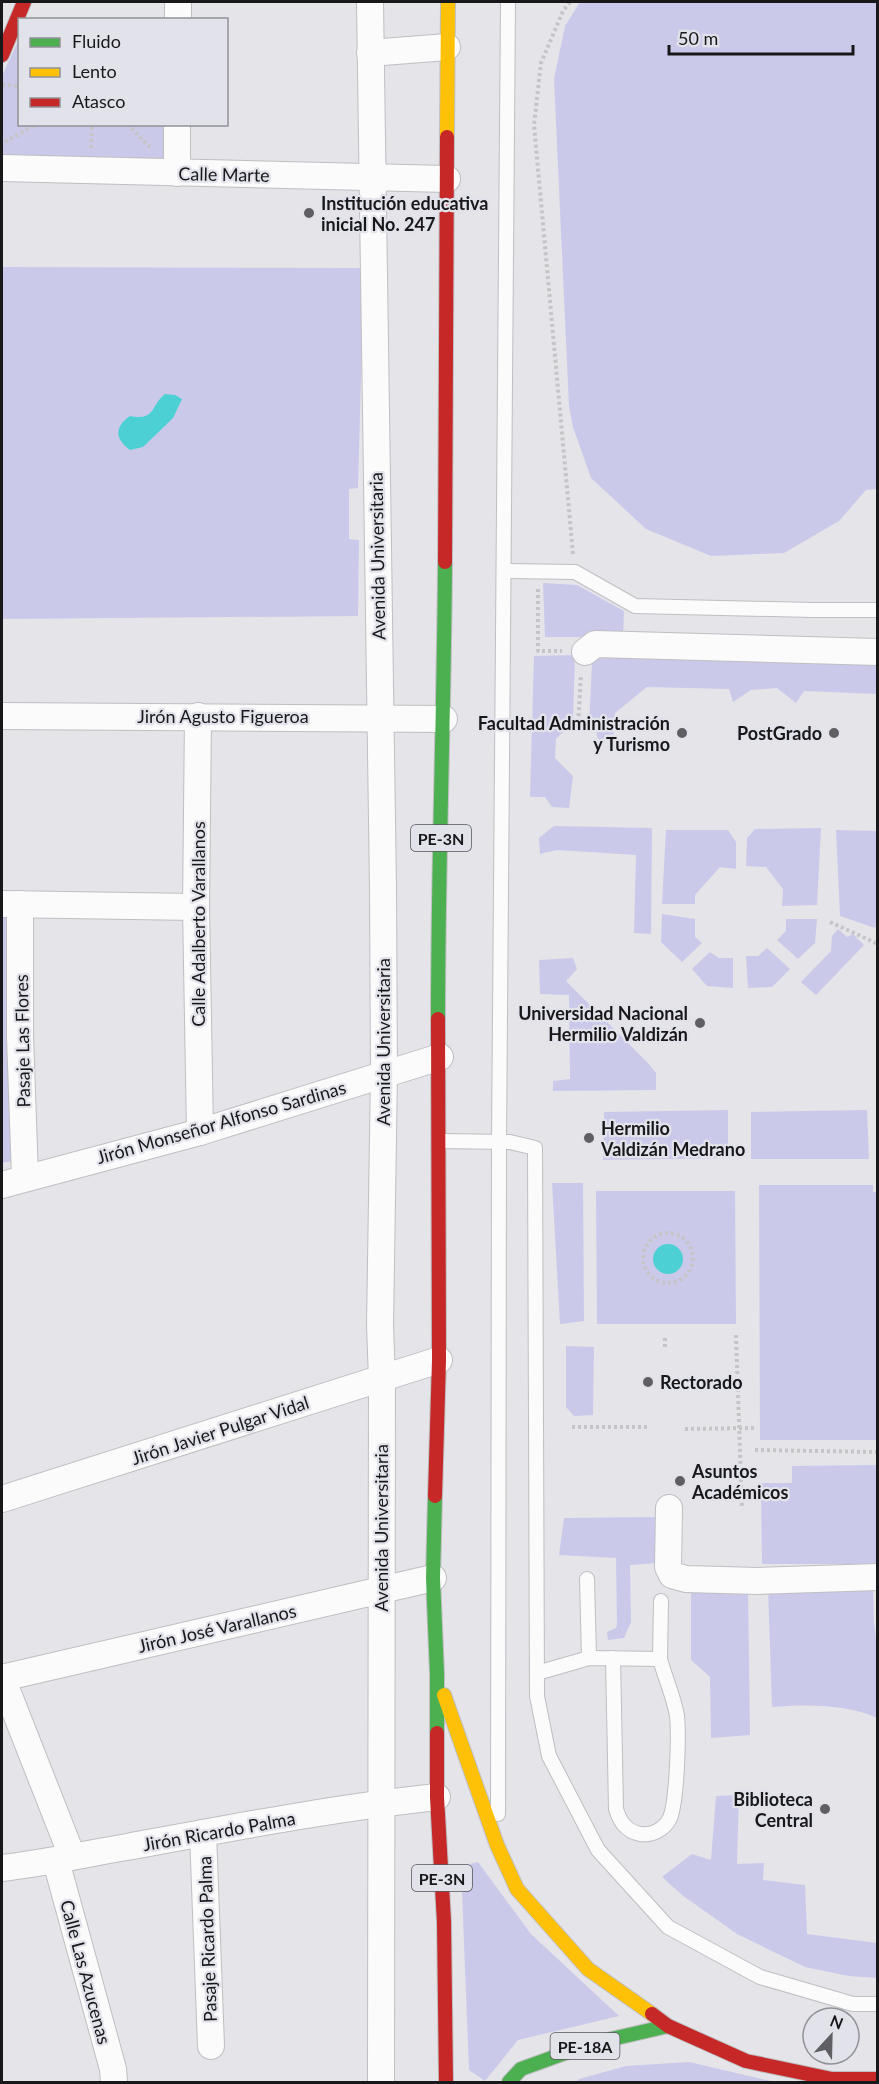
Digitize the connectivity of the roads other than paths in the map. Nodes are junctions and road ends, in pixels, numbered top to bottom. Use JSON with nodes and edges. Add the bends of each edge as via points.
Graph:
{"nodes":[{"id":1,"x":24,"y":2,"type":"edge"},
{"id":2,"x":178,"y":2,"type":"edge"},
{"id":3,"x":370,"y":2,"type":"edge"},
{"id":4,"x":448,"y":2,"type":"edge"},
{"id":5,"x":508,"y":2,"type":"edge"},
{"id":6,"x":19,"y":18,"type":"edge"},
{"id":7,"x":178,"y":18,"type":"edge"},
{"id":8,"x":16,"y":29,"type":"edge"},
{"id":9,"x":447,"y":47,"type":"junction"},
{"id":10,"x":370,"y":52,"type":"junction"},
{"id":11,"x":2,"y":55,"type":"edge"},
{"id":12,"x":177,"y":126,"type":"edge"},
{"id":13,"x":2,"y":168,"type":"edge"},
{"id":14,"x":177,"y":173,"type":"junction"},
{"id":15,"x":371,"y":177,"type":"junction"},
{"id":16,"x":447,"y":179,"type":"junction"},
{"id":17,"x":504,"y":571,"type":"junction"},
{"id":18,"x":878,"y":610,"type":"edge"},
{"id":19,"x":585,"y":652,"type":"road end"},
{"id":20,"x":878,"y":652,"type":"edge"},
{"id":21,"x":2,"y":716,"type":"edge"},
{"id":22,"x":198,"y":716,"type":"junction"},
{"id":23,"x":379,"y":717,"type":"junction"},
{"id":24,"x":444,"y":719,"type":"junction"},
{"id":25,"x":11,"y":904,"type":"edge"},
{"id":26,"x":196,"y":907,"type":"junction"},
{"id":27,"x":440,"y":1057,"type":"junction"},
{"id":28,"x":384,"y":1074,"type":"junction"},
{"id":29,"x":200,"y":1132,"type":"junction"},
{"id":30,"x":440,"y":1141,"type":"junction"},
{"id":31,"x":499,"y":1142,"type":"junction"},
{"id":32,"x":13,"y":1181,"type":"edge"},
{"id":33,"x":439,"y":1360,"type":"junction"},
{"id":34,"x":381,"y":1378,"type":"junction"},
{"id":35,"x":2,"y":1499,"type":"edge"},
{"id":36,"x":669,"y":1509,"type":"dead end"},
{"id":37,"x":878,"y":1577,"type":"edge"},
{"id":38,"x":433,"y":1578,"type":"junction"},
{"id":39,"x":587,"y":1579,"type":"dead end"},
{"id":40,"x":380,"y":1590,"type":"junction"},
{"id":41,"x":661,"y":1601,"type":"dead end"},
{"id":42,"x":589,"y":1658,"type":"junction"},
{"id":43,"x":613,"y":1659,"type":"junction"},
{"id":44,"x":660,"y":1659,"type":"junction"},
{"id":45,"x":537,"y":1673,"type":"junction"},
{"id":46,"x":437,"y":1674,"type":"junction"},
{"id":47,"x":2,"y":1678,"type":"edge"},
{"id":48,"x":437,"y":1797,"type":"junction"},
{"id":49,"x":381,"y":1803,"type":"junction"},
{"id":50,"x":203,"y":1833,"type":"junction"},
{"id":51,"x":497,"y":1845,"type":"junction"},
{"id":52,"x":64,"y":1859,"type":"junction"},
{"id":53,"x":2,"y":1868,"type":"edge"},
{"id":54,"x":878,"y":2004,"type":"edge"},
{"id":55,"x":668,"y":2026,"type":"junction"},
{"id":56,"x":211,"y":2046,"type":"dead end"},
{"id":57,"x":878,"y":2079,"type":"edge"},
{"id":58,"x":114,"y":2082,"type":"edge"},
{"id":59,"x":381,"y":2082,"type":"edge"},
{"id":60,"x":446,"y":2082,"type":"edge"},
{"id":61,"x":509,"y":2082,"type":"edge"}],
"edges":[{"from":1,"to":6,"type":"main road"},
{"from":2,"to":7,"type":"street"},
{"from":3,"to":10,"type":"street","name":"Avenida Universitaria"},
{"from":4,"to":9,"type":"main road","number":"PE-3N"},
{"from":5,"to":17,"type":"lane"},
{"from":8,"to":11,"type":"main road"},
{"from":9,"to":10,"type":"street"},
{"from":9,"to":16,"type":"main road","number":"PE-3N"},
{"from":10,"to":15,"type":"street","name":"Avenida Universitaria"},
{"from":12,"to":14,"type":"street"},
{"from":13,"to":14,"type":"street","name":"Calle Marte"},
{"from":14,"to":15,"type":"street","name":"Calle Marte"},
{"from":15,"to":16,"type":"street","name":"Calle Marte"},
{"from":15,"to":23,"type":"street","name":"Avenida Universitaria"},
{"from":16,"to":24,"type":"main road","number":"PE-3N"},
{"from":17,"to":18,"type":"lane","via":[[574,572],[635,606]]},
{"from":17,"to":31,"type":"lane"},
{"from":19,"to":20,"type":"street","via":[[595,644]]},
{"from":21,"to":22,"type":"street","name":"Jirón Agusto Figueroa"},
{"from":22,"to":23,"type":"street","name":"Jirón Agusto Figueroa"},
{"from":22,"to":26,"type":"street","name":"Calle Adalberto Varallanos"},
{"from":23,"to":24,"type":"street","name":"Jirón Agusto Figueroa"},
{"from":23,"to":28,"type":"street","name":"Avenida Universitaria"},
{"from":24,"to":27,"type":"main road","number":"PE-3N","via":[[438,919]]},
{"from":25,"to":26,"type":"street"},
{"from":25,"to":32,"type":"street","name":"Pasaje Las Flores","via":[[21,1036]]},
{"from":26,"to":29,"type":"street","name":"Calle Adalberto Varallanos"},
{"from":27,"to":28,"type":"street","name":"Jirón Monseñor Alfonso Sardinas"},
{"from":27,"to":30,"type":"main road","number":"PE-3N"},
{"from":28,"to":29,"type":"street","name":"Jirón Monseñor Alfonso Sardinas"},
{"from":28,"to":34,"type":"street","name":"Avenida Universitaria"},
{"from":29,"to":32,"type":"street","name":"Jirón Monseñor Alfonso Sardinas"},
{"from":30,"to":31,"type":"lane"},
{"from":30,"to":33,"type":"main road","number":"PE-3N"},
{"from":31,"to":45,"type":"lane","via":[[535,1148]]},
{"from":31,"to":51,"type":"lane"},
{"from":33,"to":34,"type":"street","name":"Jirón Javier Pulgar Vidal"},
{"from":33,"to":38,"type":"main road","number":"PE-3N"},
{"from":34,"to":35,"type":"street","name":"Jirón Javier Pulgar Vidal"},
{"from":34,"to":40,"type":"street","name":"Avenida Universitaria"},
{"from":36,"to":37,"type":"street","via":[[668,1567],[672,1575],[686,1579],[758,1581]]},
{"from":38,"to":40,"type":"street","name":"Jirón José Varallanos"},
{"from":38,"to":46,"type":"main road","number":"PE-3N"},
{"from":39,"to":42,"type":"lane"},
{"from":40,"to":47,"type":"street","name":"Jirón José Varallanos"},
{"from":40,"to":49,"type":"street","name":"Avenida Universitaria"},
{"from":41,"to":44,"type":"lane"},
{"from":42,"to":43,"type":"lane"},
{"from":42,"to":45,"type":"lane"},
{"from":43,"to":44,"type":"lane"},
{"from":43,"to":44,"type":"lane","via":[[616,1809],[620,1821],[643,1834],[660,1830],[673,1809],[677,1716]]},
{"from":45,"to":54,"type":"lane","via":[[537,1696],[549,1756],[598,1850],[668,1927],[760,1977],[853,2004]]},
{"from":46,"to":48,"type":"main road","number":"PE-3N"},
{"from":46,"to":51,"type":"main road"},
{"from":47,"to":52,"type":"street","name":"Calle Las Azucenas"},
{"from":48,"to":49,"type":"street","name":"Jirón Ricardo Palma"},
{"from":48,"to":60,"type":"main road","number":"PE-3N","via":[[444,1922]]},
{"from":49,"to":50,"type":"street","name":"Jirón Ricardo Palma"},
{"from":49,"to":59,"type":"street","name":"Avenida Universitaria"},
{"from":50,"to":52,"type":"street","name":"Jirón Ricardo Palma"},
{"from":50,"to":56,"type":"street","name":"Pasaje Ricardo Palma"},
{"from":51,"to":55,"type":"main road","via":[[518,1889],[588,1969]]},
{"from":52,"to":53,"type":"street","name":"Jirón Ricardo Palma"},
{"from":52,"to":58,"type":"street","name":"Calle Las Azucenas"},
{"from":55,"to":57,"type":"main road","via":[[746,2061],[832,2079]]},
{"from":55,"to":61,"type":"main road","number":"PE-18A","via":[[590,2044],[521,2069]]}]}
